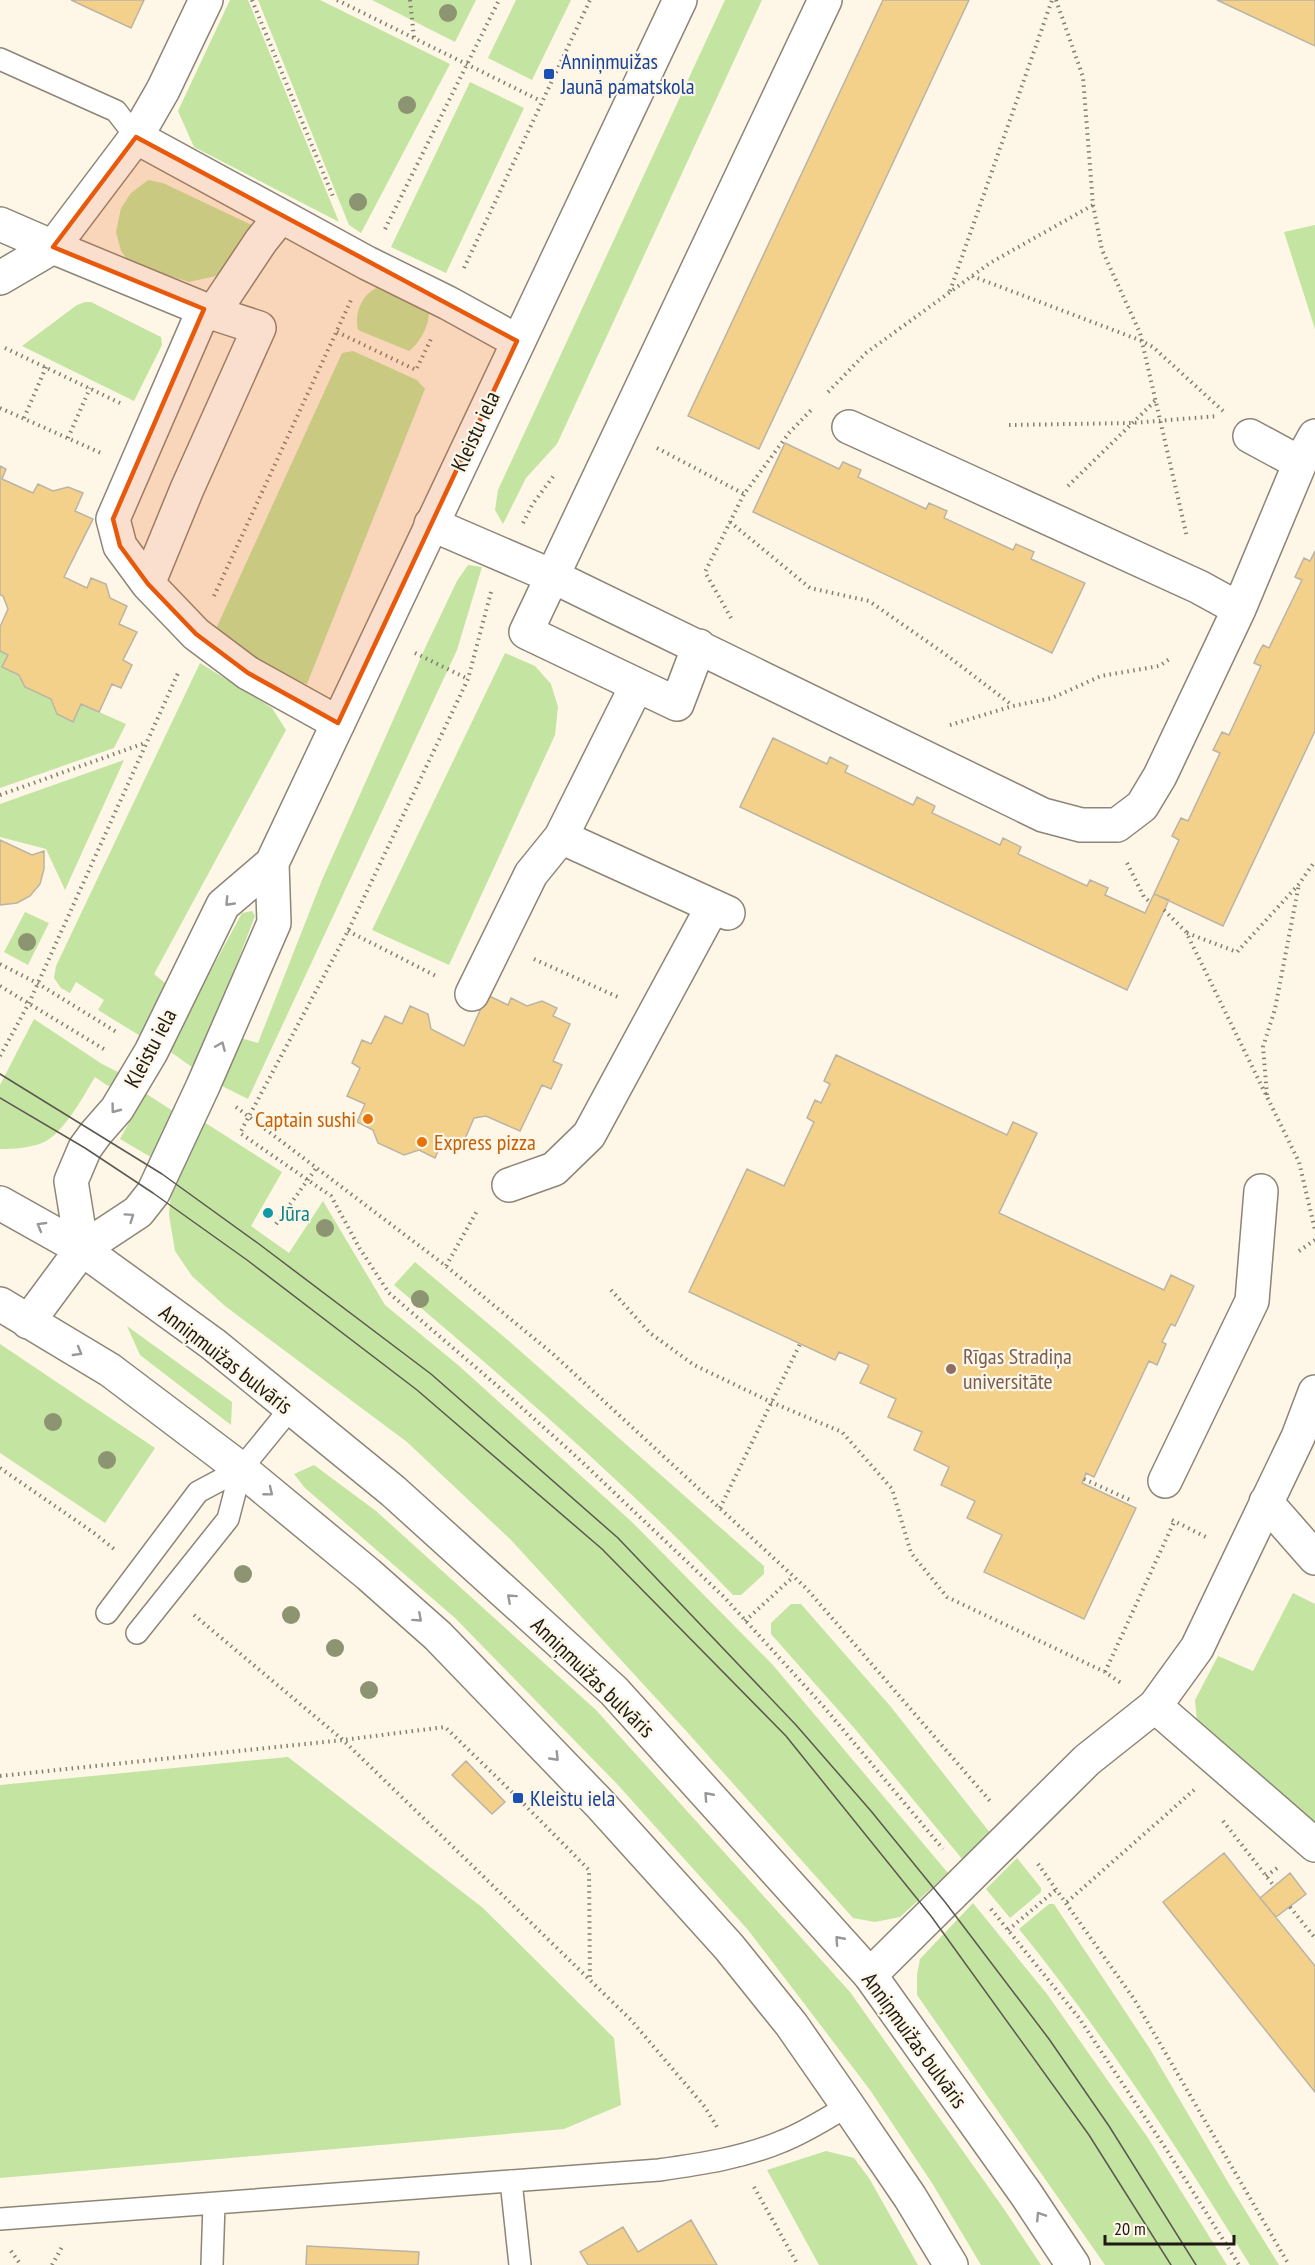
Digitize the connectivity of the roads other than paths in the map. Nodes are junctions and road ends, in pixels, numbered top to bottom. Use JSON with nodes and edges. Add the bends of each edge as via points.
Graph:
{"nodes":[{"id":1,"x":206,"y":0,"type":"edge"},
{"id":2,"x":680,"y":0,"type":"edge"},
{"id":3,"x":825,"y":0,"type":"edge"},
{"id":4,"x":0,"y":58,"type":"edge"},
{"id":5,"x":136,"y":137,"type":"junction"},
{"id":6,"x":281,"y":216,"type":"junction"},
{"id":7,"x":0,"y":224,"type":"edge"},
{"id":8,"x":53,"y":248,"type":"junction"},
{"id":9,"x":0,"y":278,"type":"edge"},
{"id":10,"x":208,"y":311,"type":"junction"},
{"id":11,"x":517,"y":341,"type":"junction"},
{"id":12,"x":849,"y":427,"type":"dead end"},
{"id":13,"x":1250,"y":436,"type":"dead end"},
{"id":14,"x":1308,"y":449,"type":"edge"},
{"id":15,"x":431,"y":524,"type":"junction"},
{"id":16,"x":554,"y":577,"type":"junction"},
{"id":17,"x":148,"y":584,"type":"junction"},
{"id":18,"x":1239,"y":609,"type":"junction"},
{"id":19,"x":699,"y":646,"type":"junction"},
{"id":20,"x":637,"y":685,"type":"junction"},
{"id":21,"x":338,"y":723,"type":"junction"},
{"id":22,"x":561,"y":837,"type":"junction"},
{"id":23,"x":272,"y":863,"type":"junction"},
{"id":24,"x":472,"y":994,"type":"road end"},
{"id":25,"x":509,"y":1185,"type":"road end"},
{"id":26,"x":1261,"y":1191,"type":"dead end"},
{"id":27,"x":0,"y":1203,"type":"edge"},
{"id":28,"x":82,"y":1249,"type":"junction"},
{"id":29,"x":0,"y":1304,"type":"edge"},
{"id":30,"x":28,"y":1322,"type":"junction"},
{"id":31,"x":1315,"y":1392,"type":"edge"},
{"id":32,"x":290,"y":1408,"type":"junction"},
{"id":33,"x":241,"y":1469,"type":"junction"},
{"id":34,"x":1165,"y":1481,"type":"dead end"},
{"id":35,"x":1266,"y":1502,"type":"junction"},
{"id":36,"x":1315,"y":1558,"type":"edge"},
{"id":37,"x":107,"y":1613,"type":"dead end"},
{"id":38,"x":137,"y":1634,"type":"dead end"},
{"id":39,"x":1155,"y":1706,"type":"junction"},
{"id":40,"x":1315,"y":1845,"type":"edge"},
{"id":41,"x":870,"y":1975,"type":"junction"},
{"id":42,"x":848,"y":2106,"type":"junction"},
{"id":43,"x":511,"y":2181,"type":"junction"},
{"id":44,"x":214,"y":2204,"type":"junction"},
{"id":45,"x":0,"y":2220,"type":"edge"},
{"id":46,"x":212,"y":2265,"type":"edge"},
{"id":47,"x":520,"y":2265,"type":"edge"},
{"id":48,"x":951,"y":2265,"type":"edge"},
{"id":49,"x":1073,"y":2265,"type":"edge"}],
"edges":[{"from":1,"to":5,"type":"street"},
{"from":2,"to":11,"type":"street","name":"Kleistu iela"},
{"from":3,"to":16,"type":"street"},
{"from":4,"to":5,"type":"lane","via":[[116,111]]},
{"from":5,"to":6,"type":"street"},
{"from":5,"to":8,"type":"street"},
{"from":6,"to":10,"type":"street"},
{"from":6,"to":11,"type":"street"},
{"from":7,"to":8,"type":"street"},
{"from":8,"to":9,"type":"street"},
{"from":8,"to":10,"type":"street"},
{"from":10,"to":17,"type":"street","via":[[113,519],[120,546]]},
{"from":10,"to":17,"type":"street","via":[[259,328]]},
{"from":11,"to":15,"type":"street","name":"Kleistu iela"},
{"from":12,"to":18,"type":"street","via":[[1199,587]]},
{"from":13,"to":14,"type":"street"},
{"from":14,"to":18,"type":"street"},
{"from":15,"to":16,"type":"street"},
{"from":15,"to":21,"type":"street","name":"Kleistu iela"},
{"from":16,"to":19,"type":"street"},
{"from":16,"to":20,"type":"street","via":[[526,632]]},
{"from":17,"to":21,"type":"street","via":[[196,634],[248,673]]},
{"from":18,"to":19,"type":"street","via":[[1160,776],[1142,806],[1117,825],[1081,825],[1043,815]]},
{"from":19,"to":20,"type":"street","via":[[677,704]]},
{"from":20,"to":22,"type":"street"},
{"from":21,"to":23,"type":"street","name":"Kleistu iela"},
{"from":22,"to":24,"type":"street","via":[[531,874]]},
{"from":22,"to":25,"type":"street","via":[[720,910],[589,1135],[554,1169]]},
{"from":28,"to":23,"type":"street","name":"Kleistu iela","one_way":true,"via":[[138,1212],[153,1193],[274,923]]},
{"from":23,"to":28,"type":"street","name":"Kleistu iela","one_way":true,"via":[[223,906],[151,1052],[117,1109],[85,1148],[71,1181]]},
{"from":26,"to":34,"type":"street","via":[[1252,1301]]},
{"from":28,"to":27,"type":"street","name":"Anniņmuižas bulvāris","one_way":true},
{"from":28,"to":30,"type":"street","name":"Kleistu iela"},
{"from":28,"to":32,"type":"street","name":"Anniņmuižas bulvāris","via":[[213,1344]]},
{"from":29,"to":30,"type":"street"},
{"from":30,"to":33,"type":"street","one_way":true,"via":[[110,1370]]},
{"from":31,"to":35,"type":"street"},
{"from":32,"to":33,"type":"lane"},
{"from":41,"to":32,"type":"street","name":"Anniņmuižas bulvāris","one_way":true,"via":[[614,1691],[393,1491]]},
{"from":33,"to":37,"type":"lane","via":[[198,1492]]},
{"from":33,"to":38,"type":"lane","via":[[228,1519]]},
{"from":33,"to":42,"type":"street","one_way":true,"via":[[438,1636],[599,1803],[736,1956],[791,2024]]},
{"from":35,"to":36,"type":"street"},
{"from":35,"to":39,"type":"street","via":[[1197,1648]]},
{"from":39,"to":40,"type":"street"},
{"from":39,"to":41,"type":"street","via":[[1087,1760]]},
{"from":49,"to":41,"type":"street","name":"Anniņmuižas bulvāris","one_way":true},
{"from":42,"to":43,"type":"lane","via":[[782,2142],[700,2165]]},
{"from":42,"to":48,"type":"street"},
{"from":43,"to":44,"type":"lane"},
{"from":43,"to":47,"type":"lane"},
{"from":44,"to":45,"type":"lane"},
{"from":44,"to":46,"type":"lane"}]}
